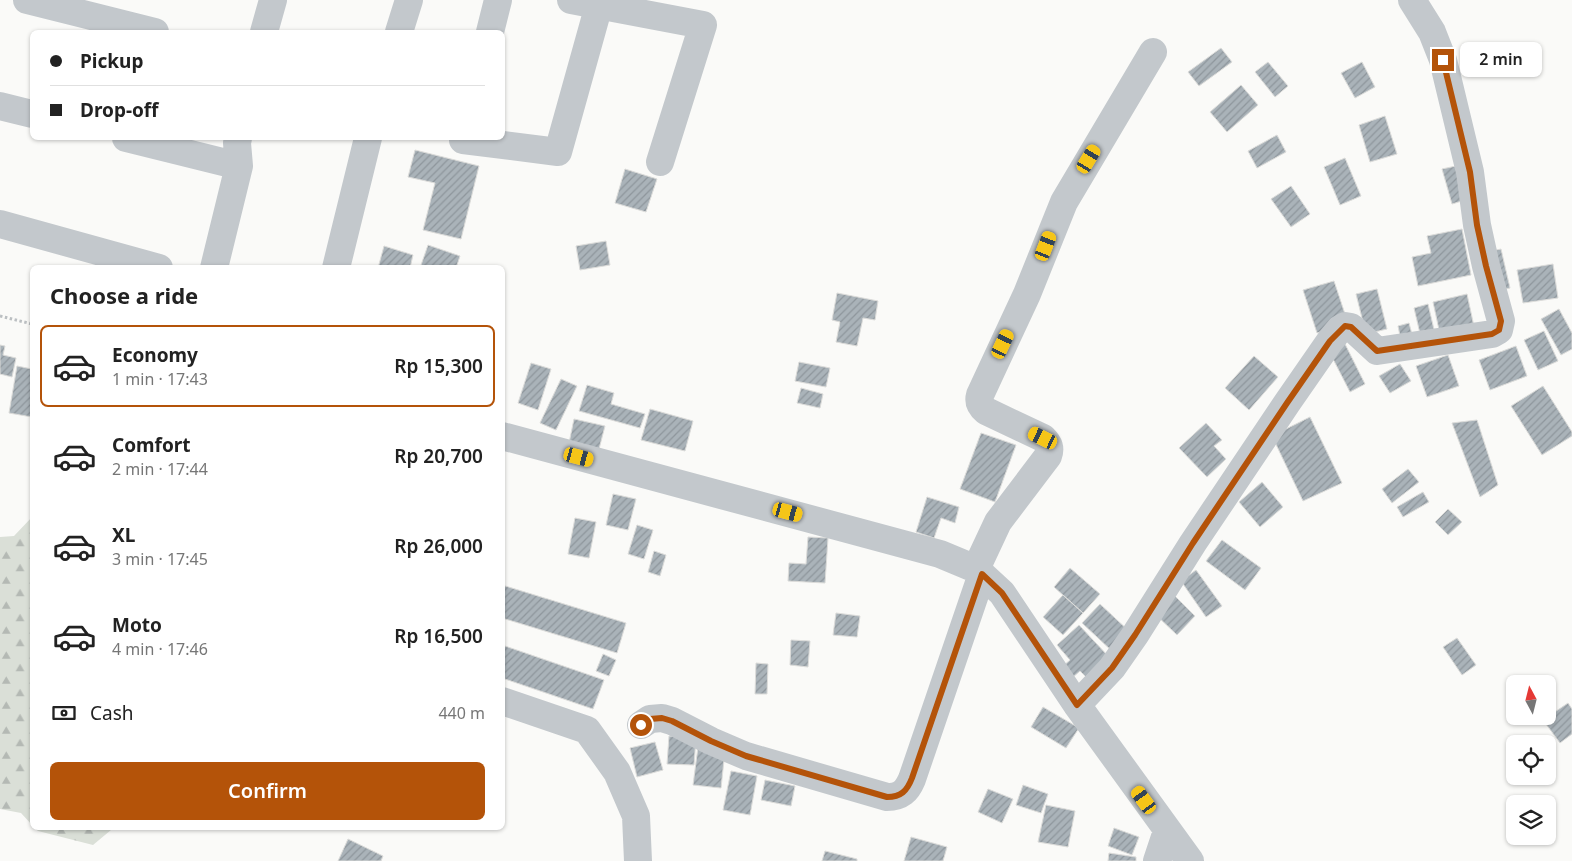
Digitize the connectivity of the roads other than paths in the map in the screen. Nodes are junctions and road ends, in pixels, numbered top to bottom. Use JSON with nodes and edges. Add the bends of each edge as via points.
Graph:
{"nodes":[{"id":1,"x":27,"y":0,"type":"edge"},
{"id":2,"x":273,"y":0,"type":"edge"},
{"id":3,"x":408,"y":0,"type":"edge"},
{"id":4,"x":498,"y":0,"type":"edge"},
{"id":5,"x":571,"y":0,"type":"edge"},
{"id":6,"x":1412,"y":0,"type":"edge"},
{"id":7,"x":599,"y":5,"type":"junction"},
{"id":8,"x":147,"y":30,"type":"edge"},
{"id":9,"x":265,"y":30,"type":"edge"},
{"id":10,"x":400,"y":30,"type":"edge"},
{"id":11,"x":490,"y":30,"type":"edge"},
{"id":12,"x":1153,"y":52,"type":"dead end"},
{"id":13,"x":0,"y":106,"type":"edge"},
{"id":14,"x":30,"y":114,"type":"edge"},
{"id":15,"x":134,"y":140,"type":"edge"},
{"id":16,"x":238,"y":140,"type":"edge"},
{"id":17,"x":368,"y":140,"type":"edge"},
{"id":18,"x":462,"y":140,"type":"edge"},
{"id":19,"x":660,"y":162,"type":"dead end"},
{"id":20,"x":239,"y":166,"type":"junction"},
{"id":21,"x":0,"y":224,"type":"edge"},
{"id":22,"x":149,"y":265,"type":"edge"},
{"id":23,"x":215,"y":265,"type":"edge"},
{"id":24,"x":337,"y":265,"type":"edge"},
{"id":25,"x":505,"y":437,"type":"edge"},
{"id":26,"x":979,"y":572,"type":"junction"},
{"id":27,"x":505,"y":702,"type":"edge"},
{"id":28,"x":1077,"y":705,"type":"junction"},
{"id":29,"x":641,"y":725,"type":"dead end"},
{"id":30,"x":1167,"y":831,"type":"junction"},
{"id":31,"x":638,"y":861,"type":"edge"},
{"id":32,"x":1157,"y":861,"type":"edge"},
{"id":33,"x":1190,"y":861,"type":"edge"}],
"edges":[{"from":1,"to":8,"type":"street"},
{"from":2,"to":9,"type":"street"},
{"from":3,"to":10,"type":"street"},
{"from":4,"to":11,"type":"street"},
{"from":5,"to":7,"type":"street"},
{"from":6,"to":28,"type":"street","via":[[1432,32],[1443,60],[1470,172],[1486,266],[1501,321],[1499,330],[1492,334],[1377,351],[1351,327],[1340,329],[1199,534],[1139,630],[1112,668]]},
{"from":7,"to":18,"type":"street","via":[[558,152]]},
{"from":7,"to":19,"type":"street","via":[[703,25]]},
{"from":12,"to":26,"type":"street","via":[[1064,202],[978,400],[986,411],[1043,438],[1050,451],[998,522]]},
{"from":13,"to":14,"type":"street"},
{"from":15,"to":20,"type":"street"},
{"from":16,"to":20,"type":"street"},
{"from":17,"to":24,"type":"street"},
{"from":20,"to":23,"type":"street"},
{"from":21,"to":22,"type":"street"},
{"from":25,"to":26,"type":"street","via":[[940,554]]},
{"from":26,"to":28,"type":"street","via":[[1002,593]]},
{"from":26,"to":29,"type":"street","via":[[912,778],[902,794],[887,797],[746,756],[662,718],[650,719]]},
{"from":27,"to":31,"type":"street","via":[[587,730],[617,772],[636,816]]},
{"from":28,"to":30,"type":"street"},
{"from":30,"to":32,"type":"street"},
{"from":30,"to":33,"type":"street"}]}
